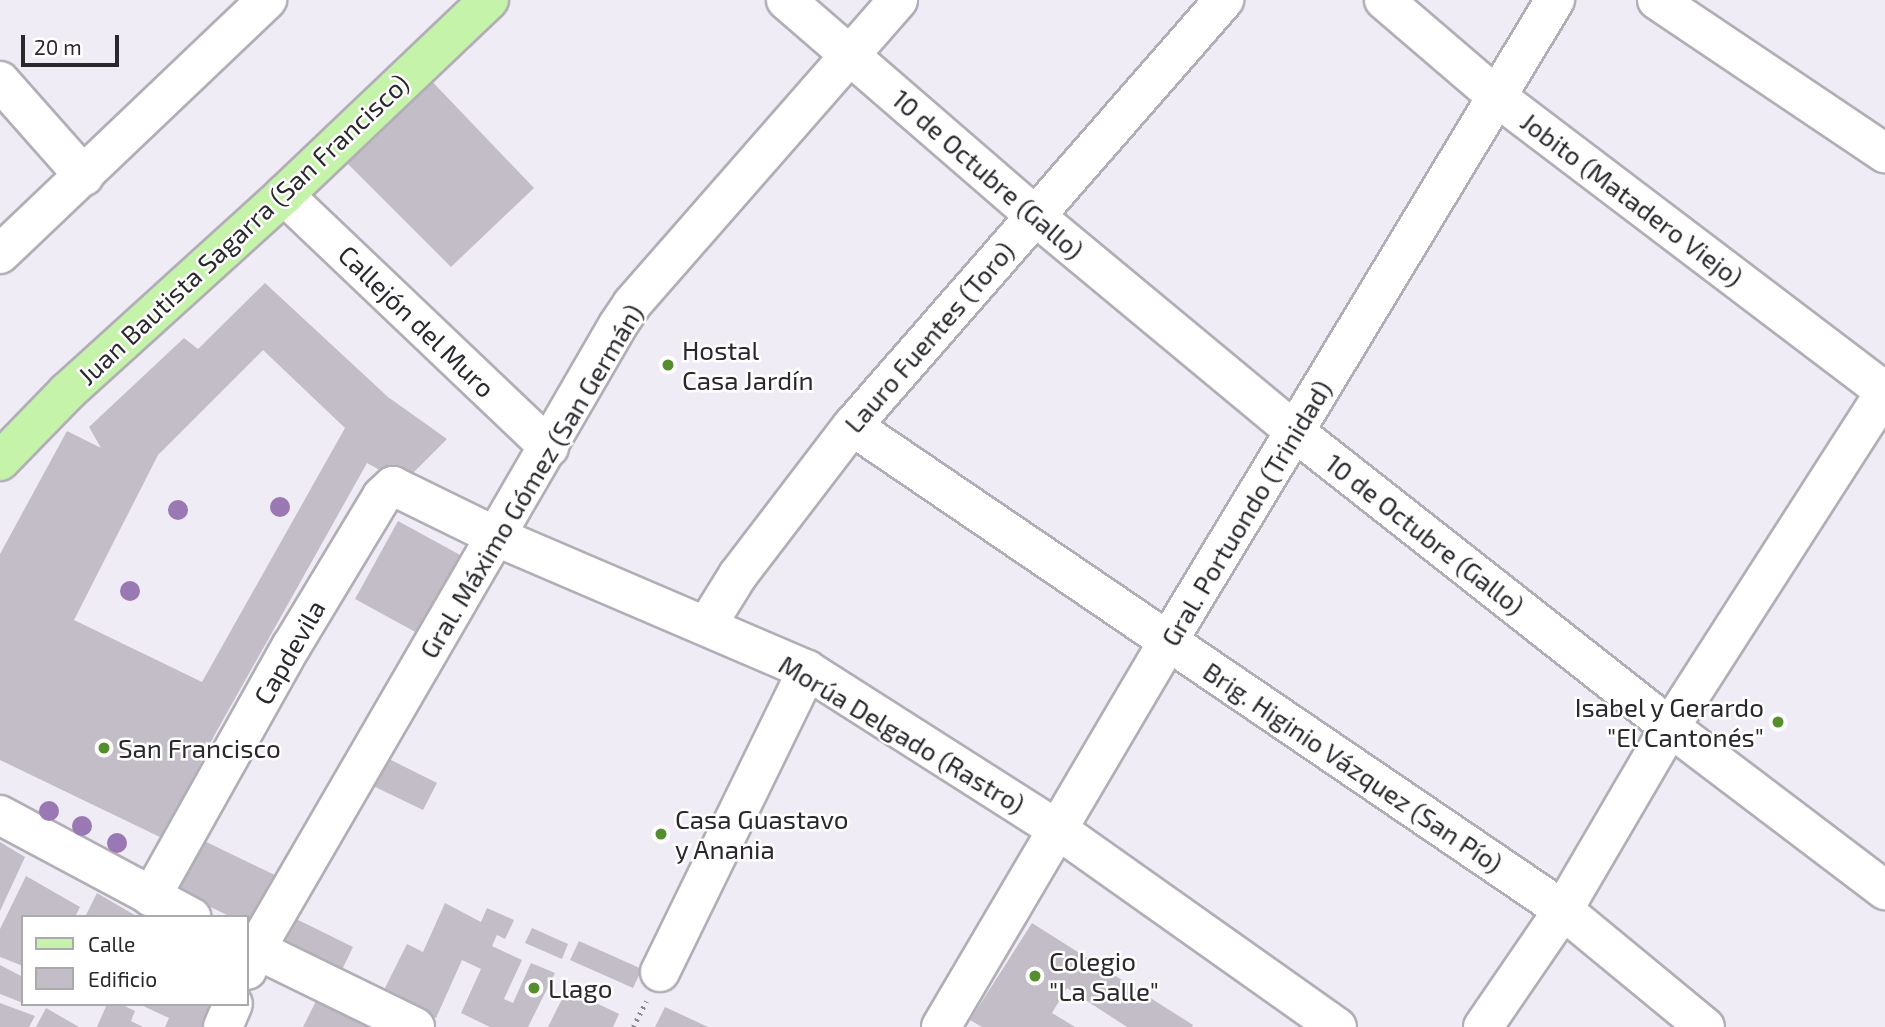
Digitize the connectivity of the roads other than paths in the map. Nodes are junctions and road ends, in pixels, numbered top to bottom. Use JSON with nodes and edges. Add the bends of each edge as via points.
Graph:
{"nodes":[{"id":1,"x":267,"y":0,"type":"edge"},
{"id":2,"x":489,"y":0,"type":"edge"},
{"id":3,"x":786,"y":0,"type":"edge"},
{"id":4,"x":898,"y":0,"type":"edge"},
{"id":5,"x":1224,"y":0,"type":"edge"},
{"id":6,"x":1384,"y":0,"type":"edge"},
{"id":7,"x":1555,"y":0,"type":"edge"},
{"id":8,"x":1657,"y":0,"type":"edge"},
{"id":9,"x":851,"y":55,"type":"junction"},
{"id":10,"x":0,"y":80,"type":"edge"},
{"id":11,"x":1497,"y":97,"type":"junction"},
{"id":12,"x":1885,"y":152,"type":"edge"},
{"id":13,"x":84,"y":176,"type":"junction"},
{"id":14,"x":284,"y":195,"type":"junction"},
{"id":15,"x":1034,"y":215,"type":"junction"},
{"id":16,"x":0,"y":254,"type":"edge"},
{"id":17,"x":1885,"y":391,"type":"edge"},
{"id":18,"x":852,"y":426,"type":"junction"},
{"id":19,"x":1296,"y":432,"type":"junction"},
{"id":20,"x":549,"y":447,"type":"junction"},
{"id":21,"x":0,"y":461,"type":"edge"},
{"id":22,"x":393,"y":486,"type":"joint"},
{"id":23,"x":497,"y":537,"type":"junction"},
{"id":24,"x":707,"y":625,"type":"junction"},
{"id":25,"x":1168,"y":641,"type":"junction"},
{"id":26,"x":807,"y":670,"type":"junction"},
{"id":27,"x":1670,"y":727,"type":"junction"},
{"id":28,"x":0,"y":815,"type":"edge"},
{"id":29,"x":1057,"y":829,"type":"junction"},
{"id":30,"x":1885,"y":890,"type":"edge"},
{"id":31,"x":151,"y":897,"type":"junction"},
{"id":32,"x":1563,"y":910,"type":"junction"},
{"id":33,"x":187,"y":915,"type":"edge"},
{"id":34,"x":250,"y":955,"type":"edge"},
{"id":35,"x":660,"y":972,"type":"dead end"},
{"id":36,"x":232,"y":1006,"type":"edge"},
{"id":37,"x":223,"y":1027,"type":"edge"},
{"id":38,"x":415,"y":1027,"type":"edge"},
{"id":39,"x":941,"y":1027,"type":"edge"},
{"id":40,"x":1337,"y":1027,"type":"edge"},
{"id":41,"x":1483,"y":1027,"type":"edge"},
{"id":42,"x":1705,"y":1027,"type":"edge"}],
"edges":[{"from":1,"to":13,"type":"street"},
{"from":2,"to":14,"type":"main road","name":"Juan Bautista Sagarra (San Francisco)"},
{"from":3,"to":9,"type":"street","name":"10 de Octubre (Gallo)"},
{"from":4,"to":9,"type":"street","name":"Gral. Máximo Gómez (San Germán)"},
{"from":5,"to":15,"type":"street","name":"Lauro Fuentes (Toro)"},
{"from":6,"to":11,"type":"street","name":"Jobito (Matadero Viejo)"},
{"from":7,"to":11,"type":"street","name":"Gral. Portuondo (Trinidad)"},
{"from":8,"to":12,"type":"street"},
{"from":9,"to":15,"type":"street","name":"10 de Octubre (Gallo)"},
{"from":9,"to":20,"type":"street","name":"Gral. Máximo Gómez (San Germán)","via":[[632,304]]},
{"from":10,"to":13,"type":"street"},
{"from":11,"to":17,"type":"street","name":"Jobito (Matadero Viejo)"},
{"from":11,"to":19,"type":"street","name":"Gral. Portuondo (Trinidad)"},
{"from":13,"to":16,"type":"street"},
{"from":14,"to":20,"type":"street","name":"Callejón del Muro"},
{"from":14,"to":21,"type":"main road","name":"Juan Bautista Sagarra (San Francisco)","via":[[67,392]]},
{"from":15,"to":18,"type":"street","name":"Lauro Fuentes (Toro)"},
{"from":15,"to":19,"type":"street","name":"10 de Octubre (Gallo)"},
{"from":17,"to":27,"type":"street"},
{"from":18,"to":24,"type":"street","name":"Lauro Fuentes (Toro)","via":[[738,575]]},
{"from":18,"to":25,"type":"street","name":"Brig. Higinio Vázquez (San Pío)"},
{"from":19,"to":25,"type":"street","name":"Gral. Portuondo (Trinidad)"},
{"from":19,"to":27,"type":"street","name":"10 de Octubre (Gallo)"},
{"from":20,"to":23,"type":"street","name":"Gral. Máximo Gómez (San Germán)"},
{"from":22,"to":23,"type":"street","name":"Morúa Delgado (Rastro)"},
{"from":22,"to":31,"type":"street","name":"Capdevila","via":[[382,496],[291,647]]},
{"from":23,"to":24,"type":"street","name":"Morúa Delgado (Rastro)"},
{"from":23,"to":34,"type":"street","name":"Gral. Máximo Gómez (San Germán)"},
{"from":24,"to":26,"type":"street","name":"Morúa Delgado (Rastro)"},
{"from":25,"to":29,"type":"street","name":"Gral. Portuondo (Trinidad)"},
{"from":25,"to":32,"type":"street","name":"Brig. Higinio Vázquez (San Pío)"},
{"from":26,"to":29,"type":"street","name":"Morúa Delgado (Rastro)"},
{"from":26,"to":35,"type":"street"},
{"from":27,"to":30,"type":"street","name":"10 de Octubre (Gallo)"},
{"from":27,"to":32,"type":"street"},
{"from":28,"to":31,"type":"street"},
{"from":29,"to":39,"type":"street","name":"Gral. Portuondo (Trinidad)"},
{"from":29,"to":40,"type":"street","name":"Morúa Delgado (Rastro)"},
{"from":31,"to":33,"type":"street"},
{"from":32,"to":41,"type":"street"},
{"from":32,"to":42,"type":"street","name":"Brig. Higinio Vázquez (San Pío)"},
{"from":34,"to":38,"type":"street"},
{"from":36,"to":37,"type":"street"}]}
